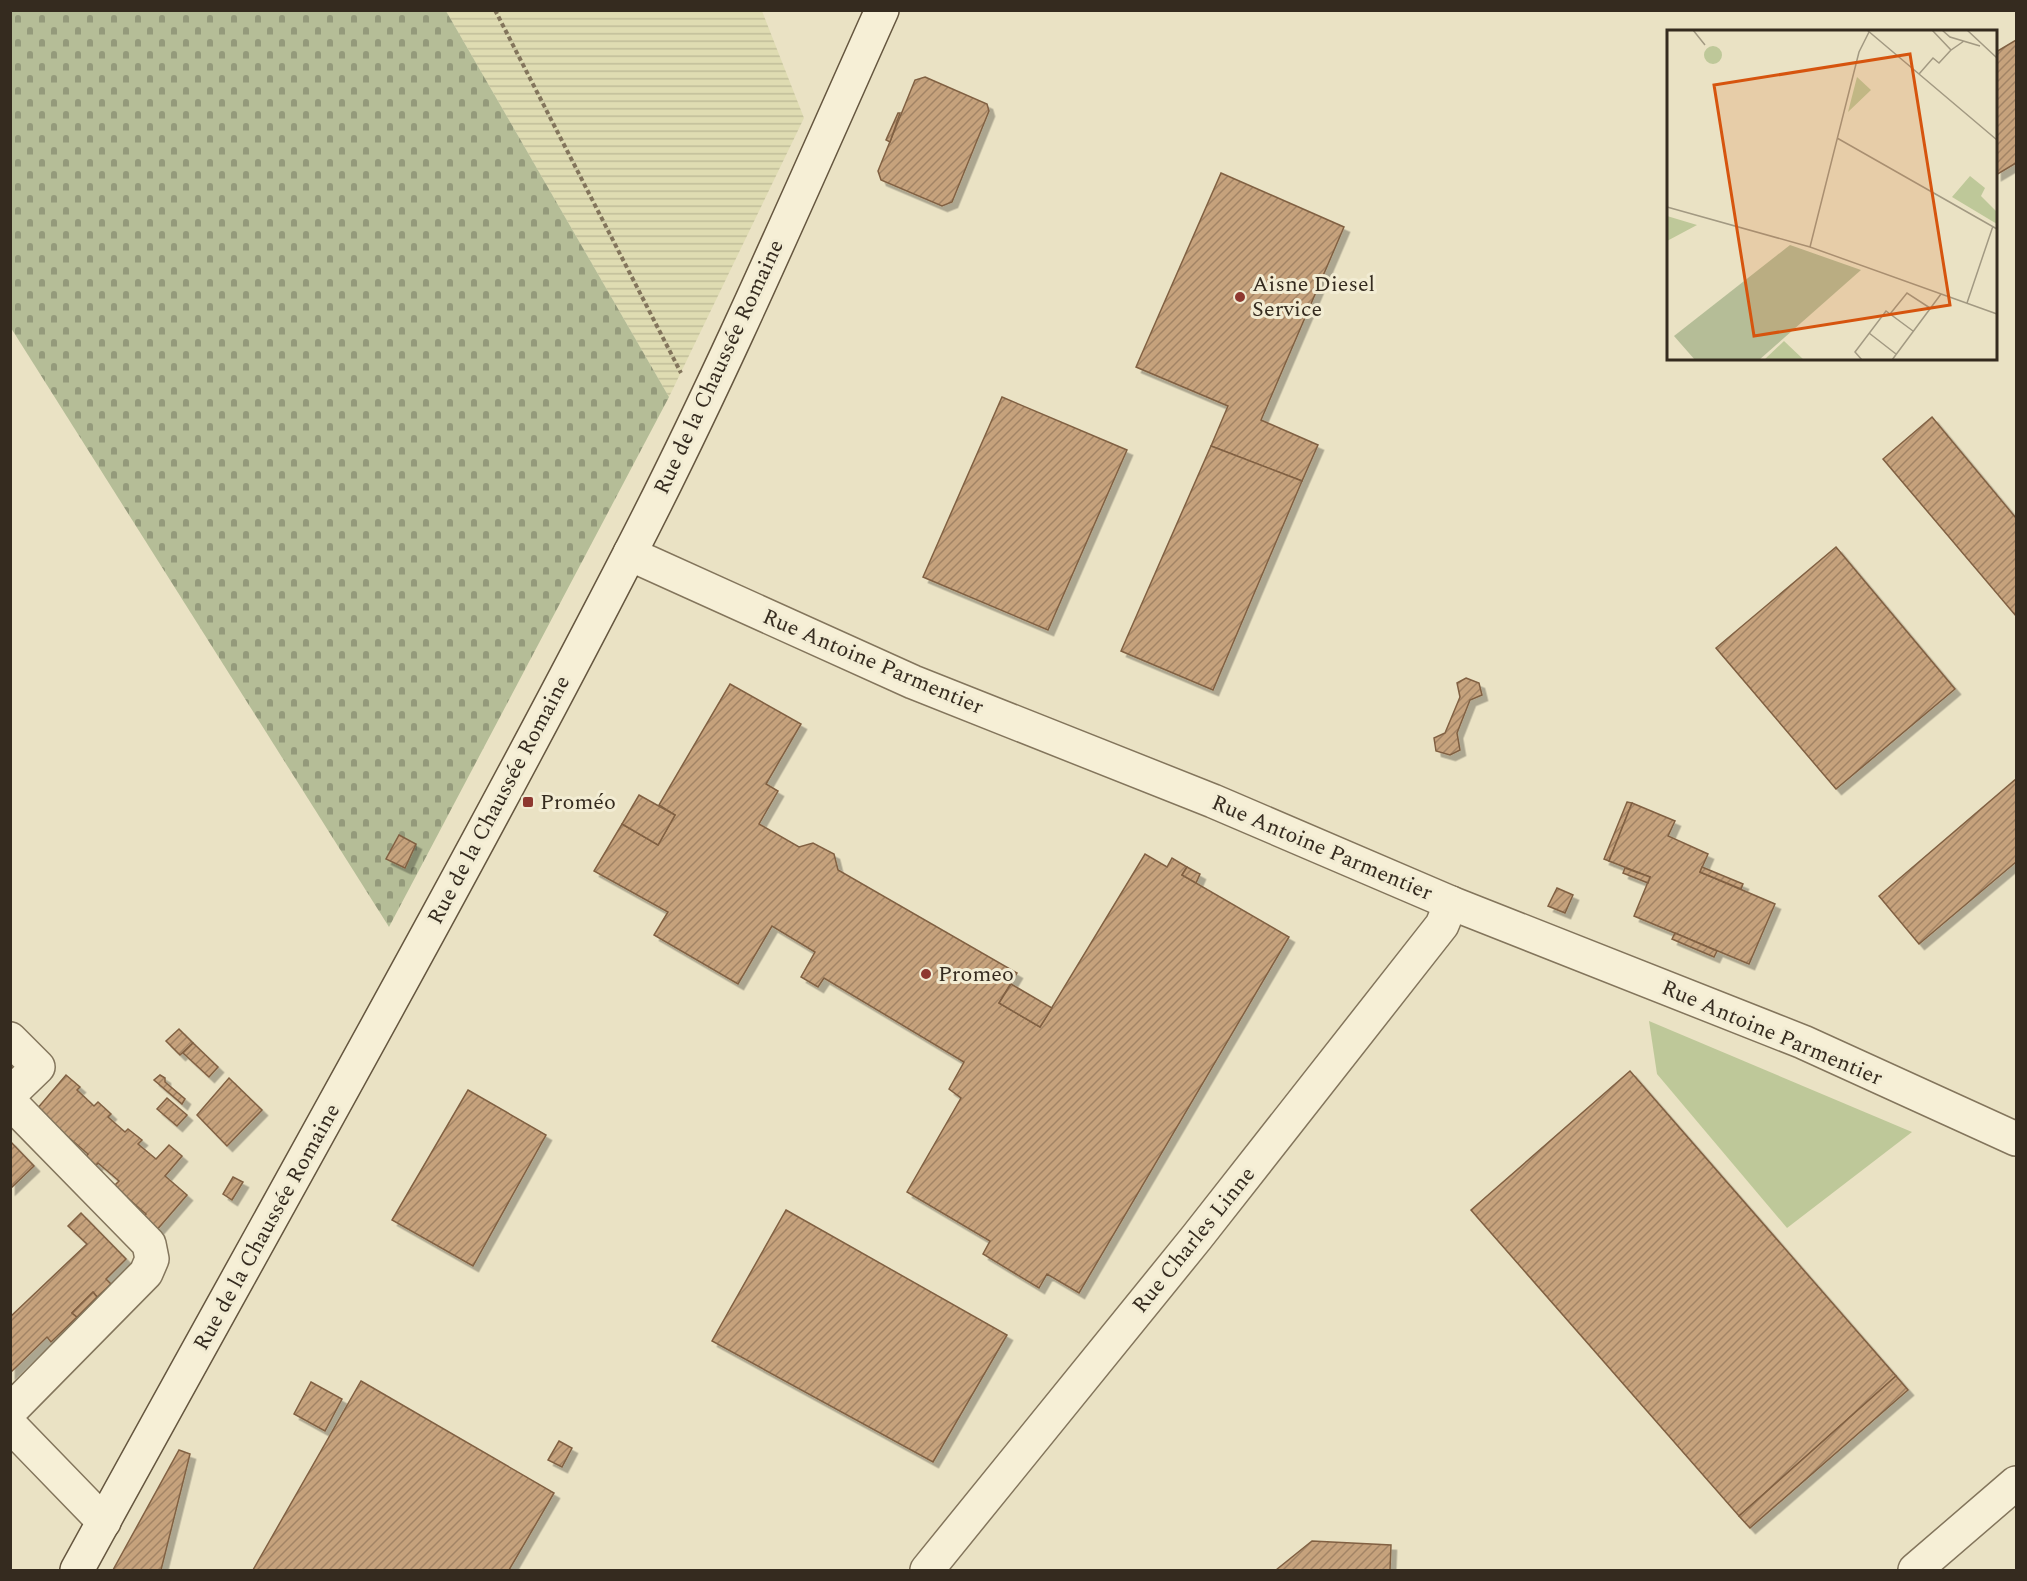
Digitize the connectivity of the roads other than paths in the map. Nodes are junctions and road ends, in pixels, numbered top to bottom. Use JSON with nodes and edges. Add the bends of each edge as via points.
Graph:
{"nodes":[{"id":1,"x":882,"y":10,"type":"edge"},
{"id":2,"x":630,"y":553,"type":"junction"},
{"id":3,"x":1451,"y":903,"type":"junction"},
{"id":4,"x":10,"y":1040,"type":"edge"},
{"id":5,"x":10,"y":1094,"type":"edge"},
{"id":6,"x":10,"y":1102,"type":"edge"},
{"id":7,"x":2016,"y":1138,"type":"edge"},
{"id":8,"x":10,"y":1411,"type":"edge"},
{"id":9,"x":10,"y":1425,"type":"edge"},
{"id":10,"x":2016,"y":1483,"type":"edge"},
{"id":11,"x":104,"y":1522,"type":"junction"},
{"id":12,"x":77,"y":1570,"type":"edge"},
{"id":13,"x":927,"y":1570,"type":"edge"},
{"id":14,"x":1916,"y":1570,"type":"edge"}],
"edges":[{"from":1,"to":2,"type":"street","name":"Rue de la Chaussée Romaine","via":[[701,411]]},
{"from":2,"to":3,"type":"street","name":"Rue Antoine Parmentier","via":[[913,682],[1213,801]]},
{"from":2,"to":11,"type":"street","name":"Rue de la Chaussée Romaine","via":[[490,819]]},
{"from":3,"to":7,"type":"street","name":"Rue Antoine Parmentier","via":[[1803,1042]]},
{"from":3,"to":13,"type":"street","name":"Rue Charles Linne","via":[[1442,925],[1219,1209]]},
{"from":4,"to":5,"type":"street","via":[[38,1067]]},
{"from":6,"to":8,"type":"street","via":[[149,1244],[152,1259],[146,1273]]},
{"from":9,"to":11,"type":"street"},
{"from":10,"to":14,"type":"street"},
{"from":11,"to":12,"type":"street","name":"Rue de la Chaussée Romaine"}]}
